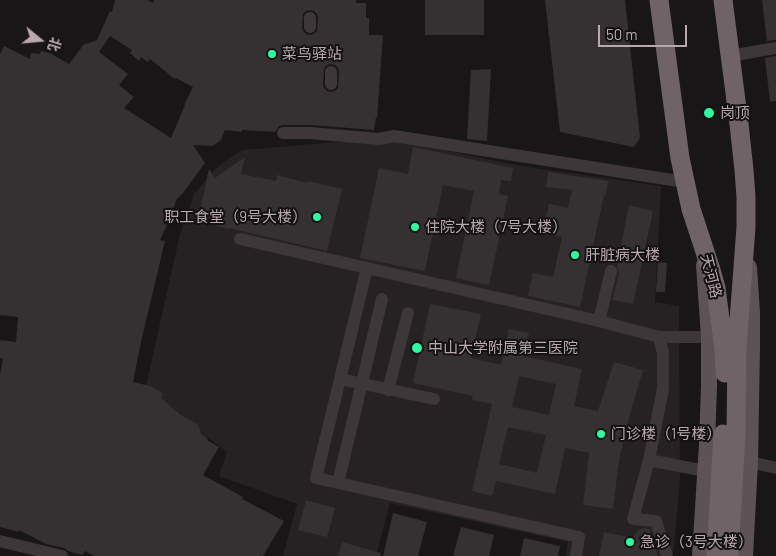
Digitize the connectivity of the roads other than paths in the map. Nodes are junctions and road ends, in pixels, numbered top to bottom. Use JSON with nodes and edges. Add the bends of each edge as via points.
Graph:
{"nodes":[{"id":1,"x":659,"y":0,"type":"edge"},
{"id":2,"x":723,"y":0,"type":"edge"},
{"id":3,"x":776,"y":48,"type":"edge"},
{"id":4,"x":730,"y":56,"type":"junction"},
{"id":5,"x":283,"y":133,"type":"dead end"},
{"id":6,"x":685,"y":182,"type":"junction"},
{"id":7,"x":746,"y":227,"type":"junction"},
{"id":8,"x":240,"y":239,"type":"dead end"},
{"id":9,"x":703,"y":245,"type":"junction"},
{"id":10,"x":367,"y":268,"type":"junction"},
{"id":11,"x":611,"y":271,"type":"dead end"},
{"id":12,"x":382,"y":298,"type":"dead end"},
{"id":13,"x":408,"y":313,"type":"dead end"},
{"id":14,"x":599,"y":321,"type":"junction"},
{"id":15,"x":659,"y":337,"type":"junction"},
{"id":16,"x":709,"y":337,"type":"junction"},
{"id":17,"x":340,"y":379,"type":"junction"},
{"id":18,"x":362,"y":384,"type":"junction"},
{"id":19,"x":388,"y":390,"type":"junction"},
{"id":20,"x":434,"y":399,"type":"dead end"},
{"id":21,"x":730,"y":434,"type":"junction"},
{"id":22,"x":649,"y":460,"type":"junction"},
{"id":23,"x":750,"y":462,"type":"junction"},
{"id":24,"x":776,"y":468,"type":"edge"},
{"id":25,"x":706,"y":470,"type":"junction"},
{"id":26,"x":338,"y":483,"type":"junction"},
{"id":27,"x":0,"y":541,"type":"edge"},
{"id":28,"x":709,"y":554,"type":"edge"},
{"id":29,"x":62,"y":556,"type":"edge"},
{"id":30,"x":576,"y":556,"type":"edge"},
{"id":31,"x":667,"y":556,"type":"edge"},
{"id":32,"x":742,"y":556,"type":"edge"}],
"edges":[{"from":1,"to":6,"type":"highway","name":"天河路"},
{"from":2,"to":4,"type":"highway","name":"天河路"},
{"from":3,"to":4,"type":"street"},
{"from":4,"to":7,"type":"highway","name":"天河路","via":[[744,170]]},
{"from":5,"to":6,"type":"street","via":[[379,139],[394,136]]},
{"from":6,"to":9,"type":"highway","name":"天河路"},
{"from":7,"to":21,"type":"highway","name":"天河路"},
{"from":7,"to":23,"type":"main road","via":[[752,318]]},
{"from":8,"to":10,"type":"street"},
{"from":9,"to":16,"type":"main road"},
{"from":9,"to":21,"type":"highway","name":"天河路","via":[[716,288]]},
{"from":10,"to":14,"type":"street"},
{"from":10,"to":17,"type":"street"},
{"from":11,"to":14,"type":"street"},
{"from":12,"to":18,"type":"street"},
{"from":13,"to":19,"type":"street"},
{"from":14,"to":15,"type":"street"},
{"from":15,"to":16,"type":"street"},
{"from":15,"to":22,"type":"street","via":[[664,389]]},
{"from":16,"to":25,"type":"main road"},
{"from":17,"to":18,"type":"street"},
{"from":17,"to":26,"type":"street","via":[[316,478]]},
{"from":18,"to":19,"type":"street"},
{"from":18,"to":26,"type":"street"},
{"from":19,"to":20,"type":"street"},
{"from":21,"to":28,"type":"highway","name":"天河路","bridge":true},
{"from":21,"to":32,"type":"highway","name":"天河路"},
{"from":22,"to":25,"type":"street"},
{"from":22,"to":31,"type":"street","via":[[633,519],[656,521]]},
{"from":23,"to":24,"type":"street"},
{"from":23,"to":32,"type":"main road"},
{"from":25,"to":28,"type":"main road"},
{"from":26,"to":30,"type":"street","via":[[579,537]]},
{"from":27,"to":29,"type":"street"}]}
